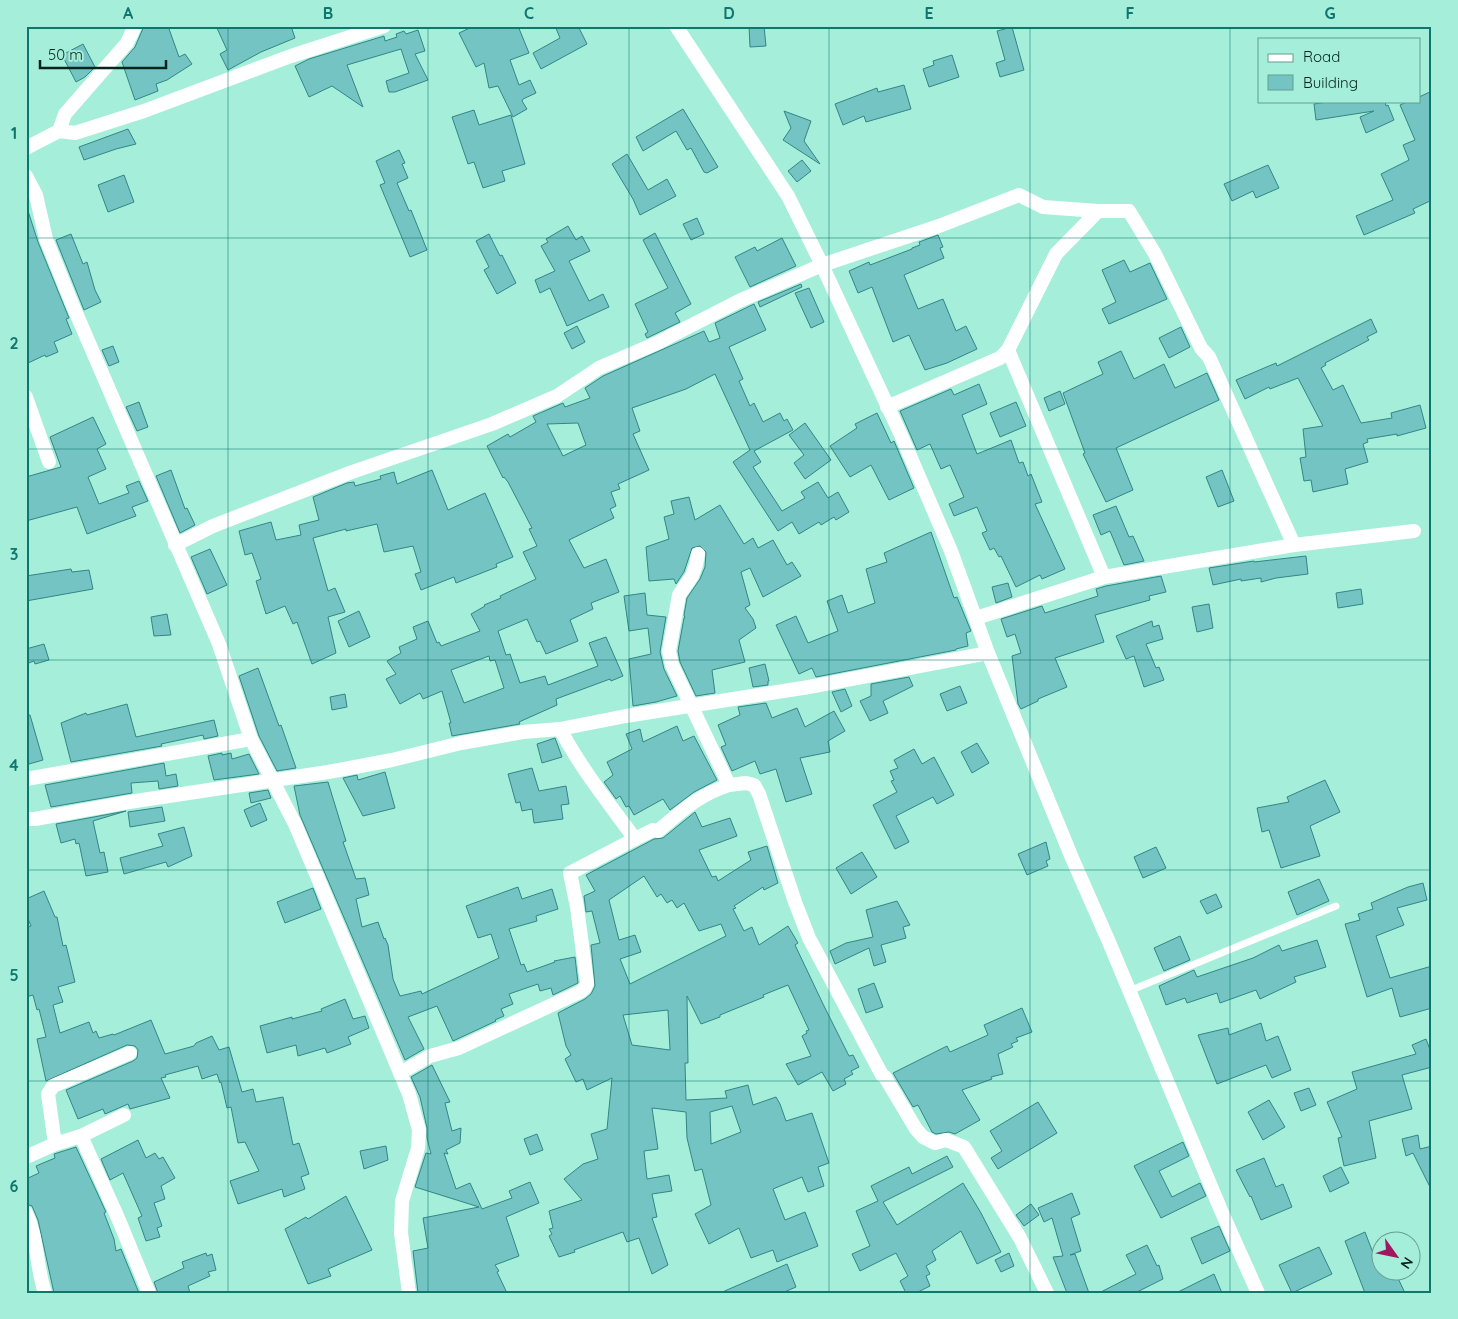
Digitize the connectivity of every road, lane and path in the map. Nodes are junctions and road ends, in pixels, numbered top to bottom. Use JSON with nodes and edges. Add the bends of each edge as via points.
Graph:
{"nodes":[{"id":1,"x":135,"y":26,"type":"edge"},
{"id":2,"x":384,"y":26,"type":"edge"},
{"id":3,"x":676,"y":26,"type":"edge"},
{"id":4,"x":59,"y":131,"type":"junction"},
{"id":5,"x":30,"y":146,"type":"edge"},
{"id":6,"x":26,"y":176,"type":"edge"},
{"id":7,"x":1098,"y":211,"type":"junction"},
{"id":8,"x":822,"y":265,"type":"junction"},
{"id":9,"x":1008,"y":350,"type":"junction"},
{"id":10,"x":26,"y":397,"type":"edge"},
{"id":11,"x":887,"y":407,"type":"junction"},
{"id":12,"x":48,"y":462,"type":"dead end"},
{"id":13,"x":1414,"y":531,"type":"dead end"},
{"id":14,"x":175,"y":545,"type":"junction"},
{"id":15,"x":1294,"y":545,"type":"junction"},
{"id":16,"x":698,"y":554,"type":"dead end"},
{"id":17,"x":1104,"y":577,"type":"junction"},
{"id":18,"x":976,"y":618,"type":"junction"},
{"id":19,"x":988,"y":653,"type":"junction"},
{"id":20,"x":690,"y":706,"type":"junction"},
{"id":21,"x":560,"y":729,"type":"junction"},
{"id":22,"x":251,"y":739,"type":"junction"},
{"id":23,"x":26,"y":779,"type":"edge"},
{"id":24,"x":273,"y":781,"type":"junction"},
{"id":25,"x":729,"y":785,"type":"junction"},
{"id":26,"x":26,"y":819,"type":"edge"},
{"id":27,"x":635,"y":839,"type":"junction"},
{"id":28,"x":1336,"y":906,"type":"dead end"},
{"id":29,"x":1130,"y":992,"type":"junction"},
{"id":30,"x":130,"y":1053,"type":"dead end"},
{"id":31,"x":400,"y":1073,"type":"junction"},
{"id":32,"x":124,"y":1115,"type":"dead end"},
{"id":33,"x":80,"y":1136,"type":"junction"},
{"id":34,"x":55,"y":1144,"type":"junction"},
{"id":35,"x":26,"y":1157,"type":"edge"},
{"id":36,"x":26,"y":1214,"type":"edge"},
{"id":37,"x":45,"y":1293,"type":"edge"},
{"id":38,"x":149,"y":1293,"type":"edge"},
{"id":39,"x":409,"y":1293,"type":"edge"},
{"id":40,"x":1047,"y":1293,"type":"edge"},
{"id":41,"x":1258,"y":1293,"type":"edge"}],
"edges":[{"from":1,"to":4,"type":"street","via":[[127,43],[65,114]]},
{"from":2,"to":4,"type":"street","via":[[291,56],[144,111],[75,133]]},
{"from":3,"to":8,"type":"street","via":[[788,196]]},
{"from":4,"to":5,"type":"street"},
{"from":6,"to":14,"type":"street","via":[[36,195],[46,238],[72,306]]},
{"from":7,"to":8,"type":"street","via":[[1043,207],[1018,195],[939,226]]},
{"from":7,"to":9,"type":"street","via":[[1056,254]]},
{"from":7,"to":15,"type":"street","via":[[1129,212],[1155,254],[1201,348],[1209,357]]},
{"from":8,"to":11,"type":"street"},
{"from":8,"to":14,"type":"street","via":[[739,301],[657,344],[599,368],[557,396],[269,504]]},
{"from":9,"to":11,"type":"street","via":[[1000,358]]},
{"from":9,"to":17,"type":"street"},
{"from":10,"to":12,"type":"street"},
{"from":11,"to":18,"type":"street","via":[[951,551]]},
{"from":13,"to":15,"type":"street"},
{"from":14,"to":22,"type":"street","via":[[219,644]]},
{"from":15,"to":17,"type":"street"},
{"from":16,"to":20,"type":"street","via":[[692,576],[679,595],[669,651]]},
{"from":17,"to":18,"type":"street"},
{"from":18,"to":19,"type":"street"},
{"from":19,"to":20,"type":"street","via":[[808,688]]},
{"from":19,"to":29,"type":"street"},
{"from":20,"to":21,"type":"street"},
{"from":20,"to":25,"type":"street"},
{"from":21,"to":24,"type":"street","via":[[461,743],[392,760]]},
{"from":21,"to":27,"type":"street","via":[[599,792]]},
{"from":22,"to":23,"type":"street"},
{"from":22,"to":24,"type":"street"},
{"from":24,"to":26,"type":"street"},
{"from":24,"to":31,"type":"street","via":[[295,824]]},
{"from":25,"to":27,"type":"street","via":[[692,802],[658,831],[653,830]]},
{"from":25,"to":40,"type":"street","via":[[754,785],[760,794],[809,938],[882,1075],[924,1137],[935,1143],[946,1140],[964,1147],[1020,1238]]},
{"from":27,"to":31,"type":"street","via":[[570,873],[584,952],[585,988],[459,1048],[430,1056]]},
{"from":28,"to":29,"type":"lane"},
{"from":29,"to":41,"type":"street"},
{"from":30,"to":34,"type":"street","via":[[53,1086],[48,1094]]},
{"from":31,"to":39,"type":"street","via":[[419,1130],[418,1148],[402,1201],[401,1233]]},
{"from":32,"to":33,"type":"street"},
{"from":33,"to":34,"type":"street"},
{"from":33,"to":38,"type":"street"},
{"from":34,"to":35,"type":"street"},
{"from":36,"to":37,"type":"street","via":[[31,1224]]}]}
